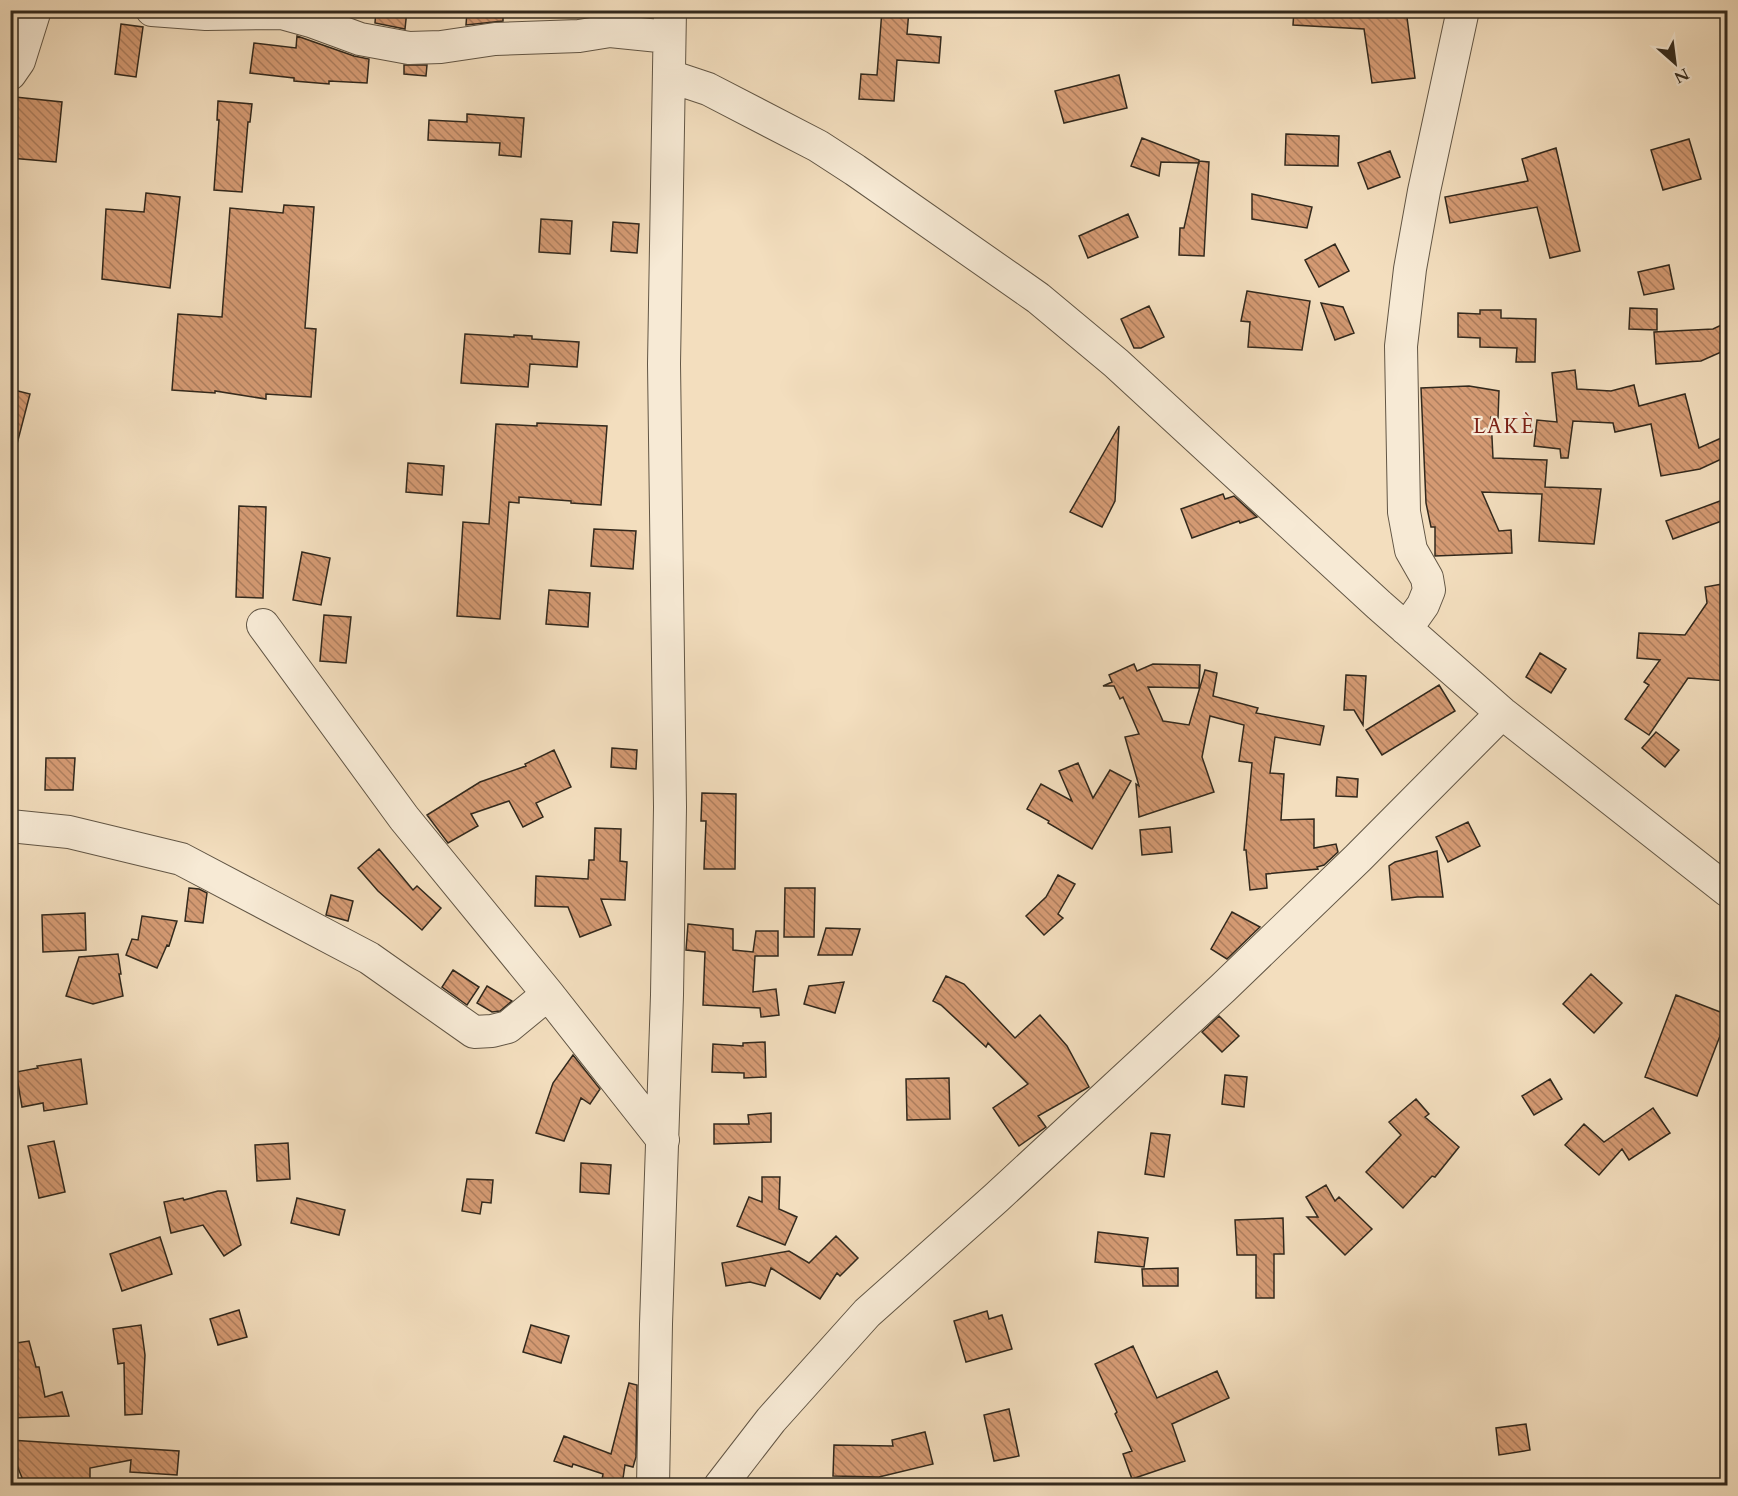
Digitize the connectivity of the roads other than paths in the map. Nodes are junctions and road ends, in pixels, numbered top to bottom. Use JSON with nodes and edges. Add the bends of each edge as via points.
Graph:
{"nodes":[{"id":1,"x":35,"y":10,"type":"edge"},
{"id":2,"x":152,"y":10,"type":"edge"},
{"id":3,"x":1463,"y":10,"type":"edge"},
{"id":4,"x":669,"y":24,"type":"edge"},
{"id":5,"x":10,"y":74,"type":"edge"},
{"id":6,"x":669,"y":76,"type":"junction"},
{"id":7,"x":263,"y":625,"type":"dead end"},
{"id":8,"x":1406,"y":629,"type":"junction"},
{"id":9,"x":1502,"y":713,"type":"junction"},
{"id":10,"x":10,"y":826,"type":"edge"},
{"id":11,"x":1728,"y":891,"type":"edge"},
{"id":12,"x":548,"y":994,"type":"junction"},
{"id":13,"x":663,"y":1140,"type":"junction"},
{"id":14,"x":653,"y":1485,"type":"edge"},
{"id":15,"x":720,"y":1485,"type":"edge"}],
"edges":[{"from":1,"to":5,"type":"street","via":[[19,62]]},
{"from":2,"to":4,"type":"street","via":[[282,14],[360,39],[409,48],[495,39],[569,37]]},
{"from":3,"to":8,"type":"street","via":[[1422,202],[1401,346],[1404,512],[1411,550],[1427,578],[1429,590],[1424,605]]},
{"from":4,"to":6,"type":"street"},
{"from":6,"to":8,"type":"street","via":[[708,89],[818,146],[1038,297],[1116,363]]},
{"from":6,"to":13,"type":"street","via":[[664,364],[670,807]]},
{"from":7,"to":12,"type":"street","via":[[404,818]]},
{"from":8,"to":9,"type":"street"},
{"from":9,"to":11,"type":"street"},
{"from":9,"to":15,"type":"street","via":[[1222,988],[867,1312],[771,1420]]},
{"from":10,"to":12,"type":"street","via":[[69,832],[181,859],[369,958],[474,1032],[508,1027]]},
{"from":12,"to":13,"type":"street"},
{"from":13,"to":14,"type":"street"}]}
